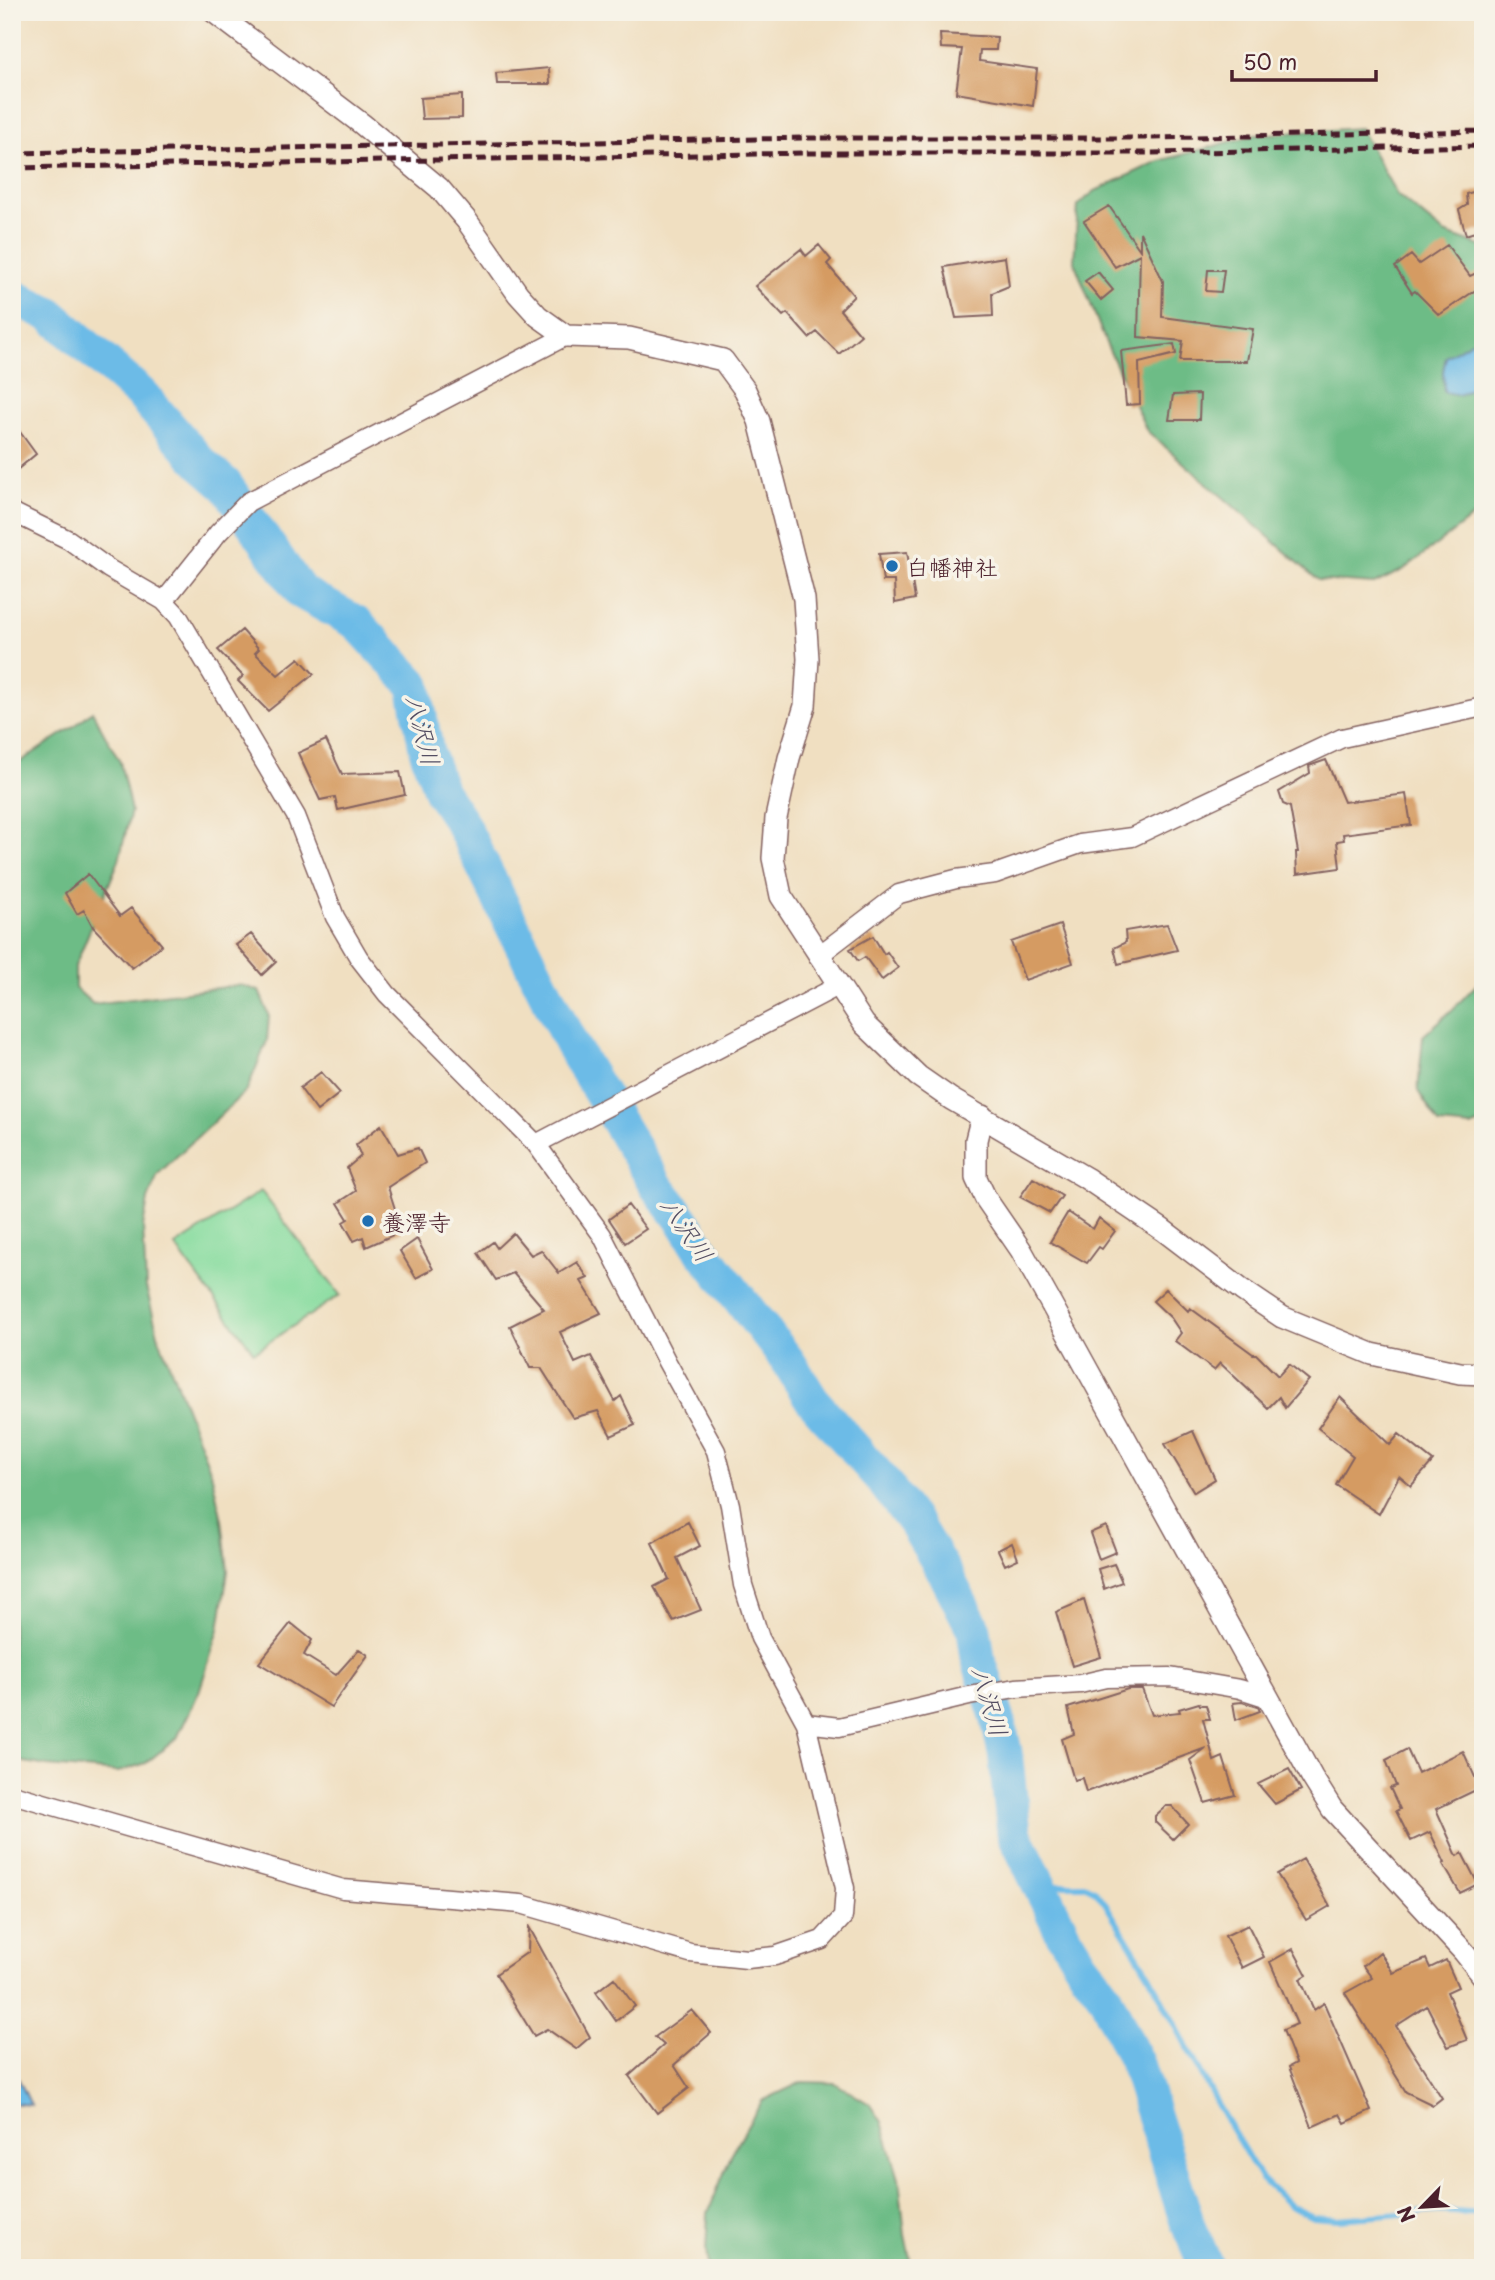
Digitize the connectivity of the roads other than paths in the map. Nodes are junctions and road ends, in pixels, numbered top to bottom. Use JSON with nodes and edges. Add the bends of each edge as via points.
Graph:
{"nodes":[{"id":1,"x":214,"y":12,"type":"edge"},
{"id":2,"x":566,"y":337,"type":"junction"},
{"id":3,"x":12,"y":512,"type":"edge"},
{"id":4,"x":164,"y":601,"type":"junction"},
{"id":5,"x":1483,"y":707,"type":"edge"},
{"id":6,"x":818,"y":956,"type":"junction"},
{"id":7,"x":838,"y":986,"type":"junction"},
{"id":8,"x":982,"y":1116,"type":"junction"},
{"id":9,"x":536,"y":1144,"type":"junction"},
{"id":10,"x":1483,"y":1374,"type":"edge"},
{"id":11,"x":1268,"y":1699,"type":"junction"},
{"id":12,"x":806,"y":1723,"type":"junction"},
{"id":13,"x":12,"y":1794,"type":"edge"},
{"id":14,"x":1483,"y":1976,"type":"edge"}],
"edges":[{"from":1,"to":2,"type":"street","via":[[439,188],[531,309]]},
{"from":2,"to":4,"type":"street","via":[[248,502]]},
{"from":2,"to":6,"type":"street","via":[[629,338],[723,360],[745,390],[759,421],[804,599],[808,659],[805,706],[786,770],[773,858],[781,896]]},
{"from":3,"to":4,"type":"street","via":[[69,540]]},
{"from":4,"to":9,"type":"street","via":[[214,674],[296,816],[335,917],[359,958],[387,994]]},
{"from":5,"to":6,"type":"street","via":[[1342,738],[1132,837],[1080,844],[995,874],[899,894]]},
{"from":6,"to":7,"type":"street"},
{"from":7,"to":8,"type":"street","via":[[864,1024],[896,1057]]},
{"from":7,"to":9,"type":"street"},
{"from":8,"to":10,"type":"street","via":[[1086,1178],[1282,1317],[1372,1354]]},
{"from":8,"to":11,"type":"street","via":[[976,1140],[976,1178],[986,1199],[1056,1312]]},
{"from":9,"to":12,"type":"street","via":[[603,1235],[716,1451],[743,1585],[760,1638]]},
{"from":11,"to":12,"type":"street","via":[[1240,1689],[1170,1677],[1106,1678],[969,1696],[839,1727]]},
{"from":11,"to":14,"type":"street","via":[[1332,1809]]},
{"from":12,"to":13,"type":"street","via":[[845,1888],[843,1917],[822,1940],[775,1956],[747,1959],[690,1953],[522,1904],[343,1889]]}]}
